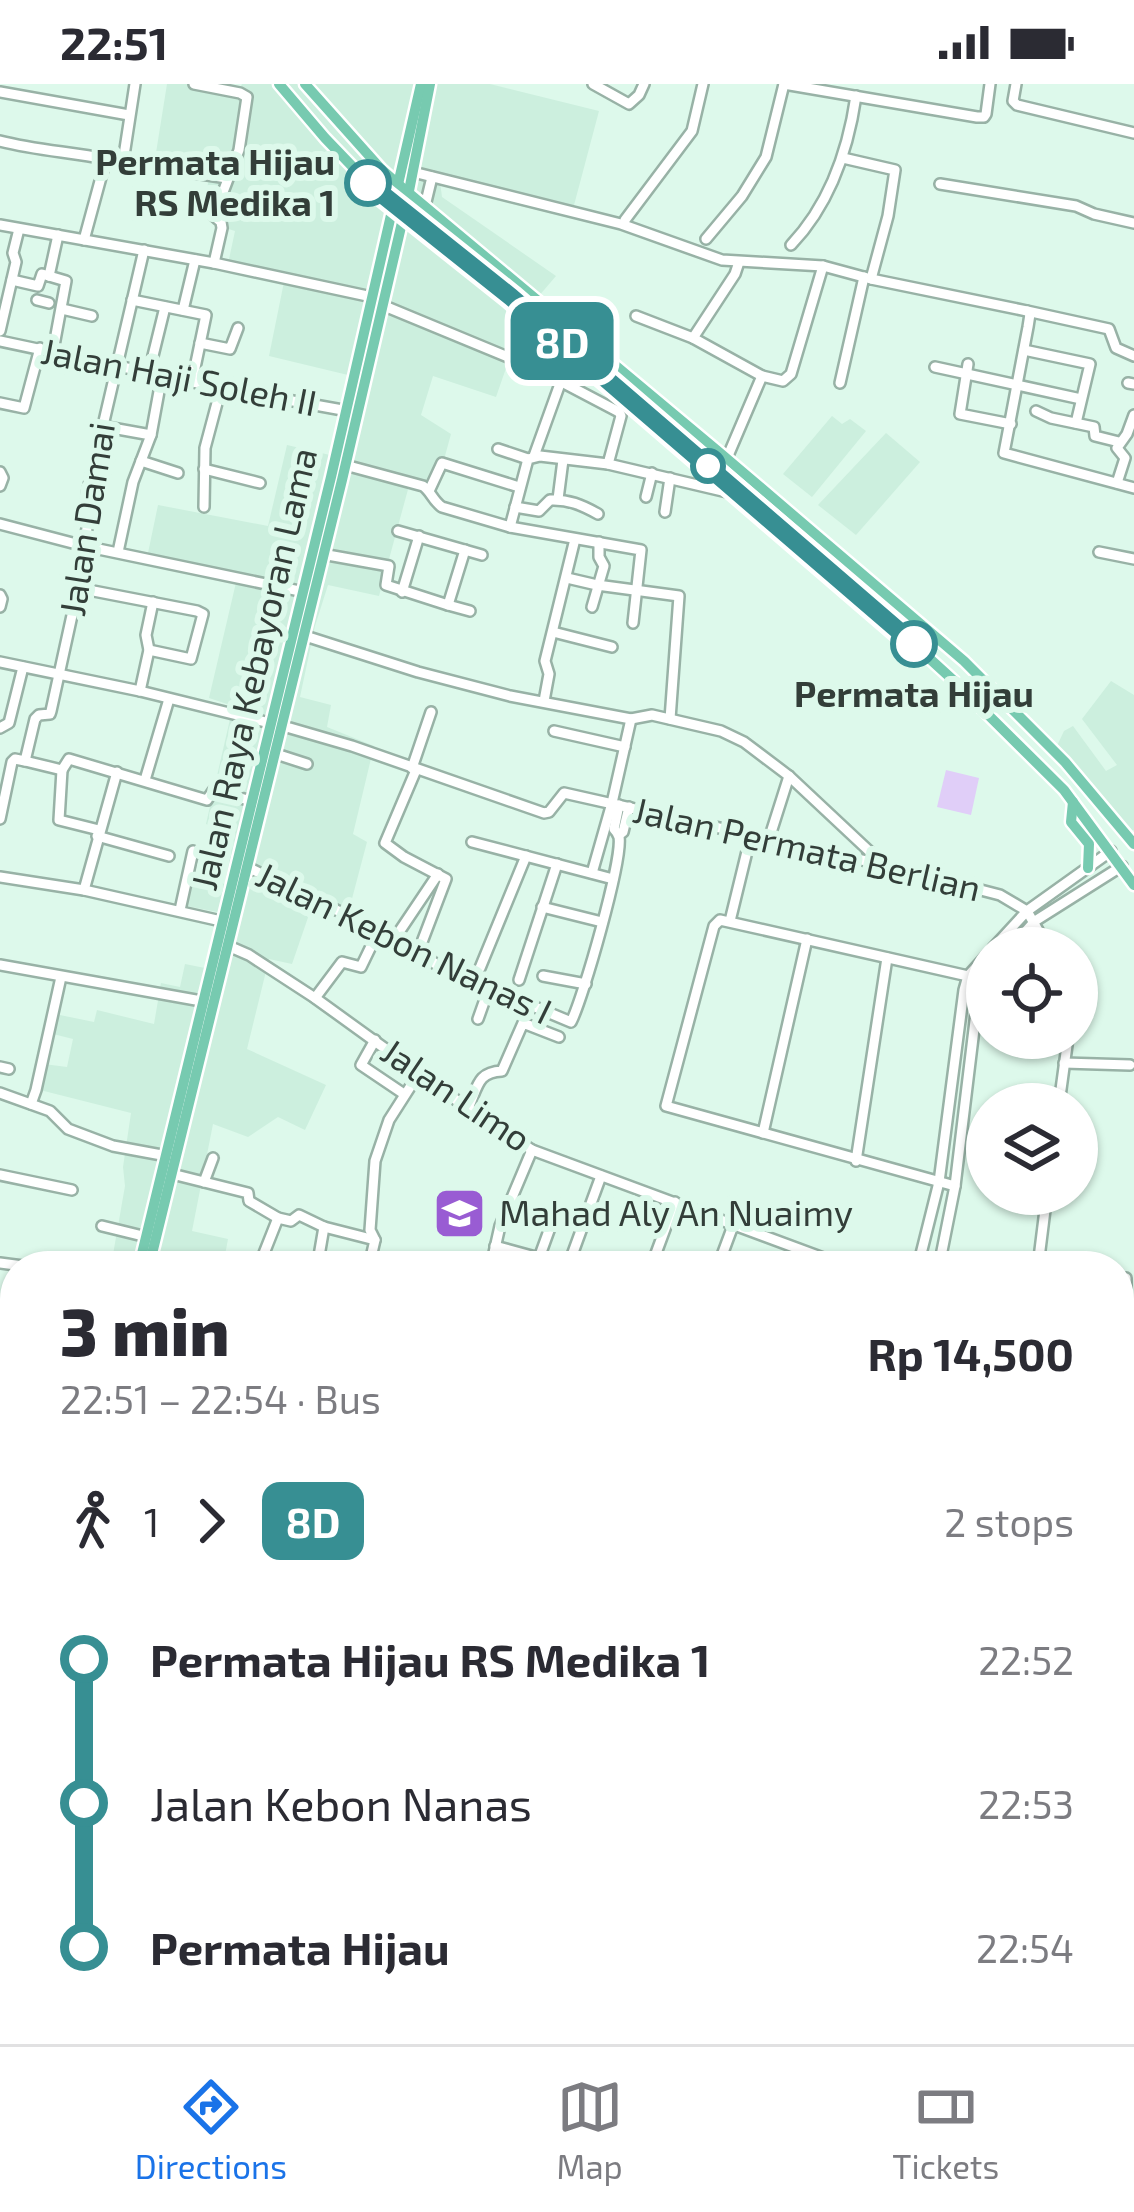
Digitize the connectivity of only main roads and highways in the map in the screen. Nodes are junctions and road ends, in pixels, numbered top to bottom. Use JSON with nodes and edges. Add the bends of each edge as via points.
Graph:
{"nodes":[{"id":1,"x":279,"y":84,"type":"edge"},
{"id":2,"x":305,"y":84,"type":"edge"},
{"id":3,"x":426,"y":84,"type":"edge"},
{"id":4,"x":405,"y":154,"type":"junction"},
{"id":5,"x":381,"y":169,"type":"junction"},
{"id":6,"x":403,"y":188,"type":"junction"},
{"id":7,"x":399,"y":207,"type":"junction"},
{"id":8,"x":426,"y":228,"type":"junction"},
{"id":9,"x":398,"y":238,"type":"junction"},
{"id":10,"x":389,"y":251,"type":"junction"},
{"id":11,"x":607,"y":358,"type":"junction"},
{"id":12,"x":596,"y":370,"type":"junction"},
{"id":13,"x":352,"y":410,"type":"junction"},
{"id":14,"x":783,"y":506,"type":"junction"},
{"id":15,"x":804,"y":510,"type":"dead end"},
{"id":16,"x":318,"y":553,"type":"junction"},
{"id":17,"x":277,"y":726,"type":"junction"},
{"id":18,"x":1050,"y":746,"type":"junction"},
{"id":19,"x":1035,"y":759,"type":"junction"},
{"id":20,"x":1073,"y":802,"type":"junction"},
{"id":21,"x":1133,"y":842,"type":"edge"},
{"id":22,"x":1111,"y":851,"type":"junction"},
{"id":23,"x":1128,"y":863,"type":"edge"},
{"id":24,"x":243,"y":865,"type":"junction"},
{"id":25,"x":1088,"y":868,"type":"road end"},
{"id":26,"x":1134,"y":885,"type":"edge"},
{"id":27,"x":176,"y":1140,"type":"junction"},
{"id":28,"x":143,"y":1251,"type":"edge"},
{"id":29,"x":153,"y":1251,"type":"edge"}],
"edges":[{"from":1,"to":7,"type":"main road"},
{"from":2,"to":5,"type":"main road"},
{"from":3,"to":4,"type":"main road","name":"Jalan Raya Kebayoran Lama"},
{"from":3,"to":6,"type":"main road","name":"Jalan Raya Kebayoran Lama"},
{"from":4,"to":5,"type":"main road"},
{"from":4,"to":6,"type":"main road","name":"Jalan Raya Kebayoran Lama"},
{"from":5,"to":6,"type":"main road"},
{"from":6,"to":7,"type":"main road","name":"Jalan Raya Kebayoran Lama"},
{"from":6,"to":11,"type":"main road"},
{"from":7,"to":8,"type":"main road"},
{"from":7,"to":9,"type":"main road","name":"Jalan Raya Kebayoran Lama"},
{"from":7,"to":10,"type":"main road","name":"Jalan Raya Kebayoran Lama"},
{"from":8,"to":9,"type":"main road"},
{"from":8,"to":12,"type":"main road"},
{"from":9,"to":10,"type":"main road","name":"Jalan Raya Kebayoran Lama"},
{"from":10,"to":13,"type":"main road","name":"Jalan Raya Kebayoran Lama"},
{"from":11,"to":12,"type":"main road"},
{"from":11,"to":14,"type":"main road"},
{"from":12,"to":19,"type":"main road","via":[[900,631]]},
{"from":13,"to":16,"type":"main road","name":"Jalan Raya Kebayoran Lama"},
{"from":13,"to":16,"type":"main road","name":"Jalan Raya Kebayoran Lama"},
{"from":14,"to":15,"type":"main road"},
{"from":14,"to":18,"type":"main road","via":[[969,659]]},
{"from":16,"to":17,"type":"main road","name":"Jalan Raya Kebayoran Lama"},
{"from":17,"to":24,"type":"main road","name":"Jalan Raya Kebayoran Lama","via":[[252,801]]},
{"from":17,"to":24,"type":"main road","name":"Jalan Raya Kebayoran Lama"},
{"from":18,"to":19,"type":"main road"},
{"from":18,"to":21,"type":"main road"},
{"from":19,"to":20,"type":"main road"},
{"from":20,"to":22,"type":"main road"},
{"from":20,"to":25,"type":"main road","via":[[1071,822],[1089,844]]},
{"from":21,"to":22,"type":"main road"},
{"from":22,"to":23,"type":"main road"},
{"from":23,"to":26,"type":"main road"},
{"from":24,"to":27,"type":"main road","name":"Jalan Raya Kebayoran Lama"},
{"from":27,"to":28,"type":"main road","name":"Jalan Raya Kebayoran Lama"},
{"from":27,"to":29,"type":"main road","name":"Jalan Raya Kebayoran Lama"}]}
